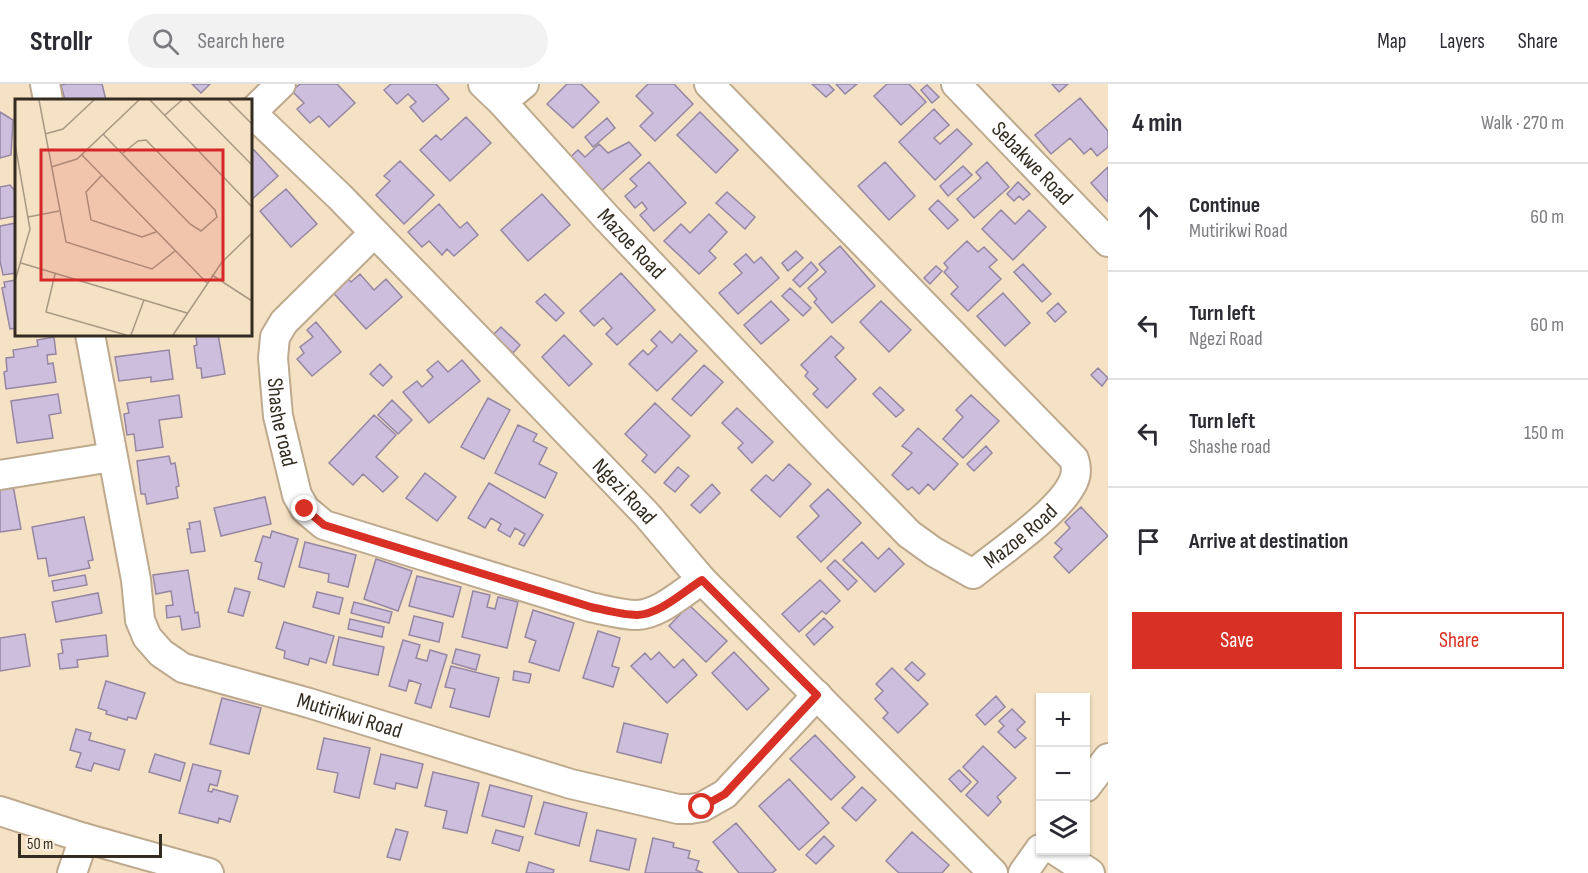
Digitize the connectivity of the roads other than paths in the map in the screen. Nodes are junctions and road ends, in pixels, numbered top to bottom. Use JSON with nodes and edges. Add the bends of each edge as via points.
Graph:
{"nodes":[{"id":1,"x":45,"y":84,"type":"edge"},
{"id":2,"x":281,"y":84,"type":"edge"},
{"id":3,"x":524,"y":84,"type":"edge"},
{"id":4,"x":709,"y":84,"type":"edge"},
{"id":5,"x":956,"y":84,"type":"edge"},
{"id":6,"x":492,"y":93,"type":"edge"},
{"id":7,"x":48,"y":99,"type":"edge"},
{"id":8,"x":252,"y":113,"type":"edge"},
{"id":9,"x":252,"y":115,"type":"edge"},
{"id":10,"x":374,"y":234,"type":"junction"},
{"id":11,"x":1108,"y":242,"type":"edge"},
{"id":12,"x":90,"y":336,"type":"edge"},
{"id":13,"x":112,"y":457,"type":"junction"},
{"id":14,"x":0,"y":475,"type":"edge"},
{"id":15,"x":702,"y":580,"type":"junction"},
{"id":16,"x":817,"y":695,"type":"junction"},
{"id":17,"x":1108,"y":758,"type":"edge"},
{"id":18,"x":1090,"y":782,"type":"edge"},
{"id":19,"x":0,"y":811,"type":"edge"},
{"id":20,"x":84,"y":838,"type":"junction"},
{"id":21,"x":1036,"y":855,"type":"edge"},
{"id":22,"x":1063,"y":855,"type":"edge"},
{"id":23,"x":72,"y":873,"type":"edge"},
{"id":24,"x":209,"y":873,"type":"edge"},
{"id":25,"x":993,"y":873,"type":"edge"},
{"id":26,"x":1023,"y":873,"type":"edge"},
{"id":27,"x":1090,"y":873,"type":"edge"}],
"edges":[{"from":1,"to":7,"type":"street"},
{"from":2,"to":8,"type":"street"},
{"from":3,"to":6,"type":"street","name":"Mazoe Road"},
{"from":4,"to":6,"type":"street","name":"Mazoe Road","via":[[1074,459],[1077,467],[1071,487],[1046,515],[973,574],[909,534]]},
{"from":5,"to":11,"type":"street","name":"Sebakwe Road"},
{"from":9,"to":10,"type":"street","name":"Ngezi Road"},
{"from":10,"to":15,"type":"street","name":"Ngezi Road","via":[[647,515]]},
{"from":10,"to":15,"type":"street","name":"Shashe road","via":[[284,322],[275,337],[278,416],[297,495],[305,509],[324,525],[617,612],[638,615],[656,610]]},
{"from":12,"to":13,"type":"street","name":"Mutirikwi Road"},
{"from":13,"to":14,"type":"street"},
{"from":13,"to":16,"type":"street","name":"Mutirikwi Road","via":[[143,629],[153,645],[183,668],[309,702],[571,784],[690,810],[725,794]]},
{"from":15,"to":16,"type":"street","name":"Ngezi Road"},
{"from":16,"to":25,"type":"street","name":"Ngezi Road"},
{"from":17,"to":18,"type":"street"},
{"from":19,"to":20,"type":"street"},
{"from":20,"to":23,"type":"street"},
{"from":20,"to":24,"type":"street"},
{"from":21,"to":26,"type":"street"},
{"from":22,"to":27,"type":"street"}]}
